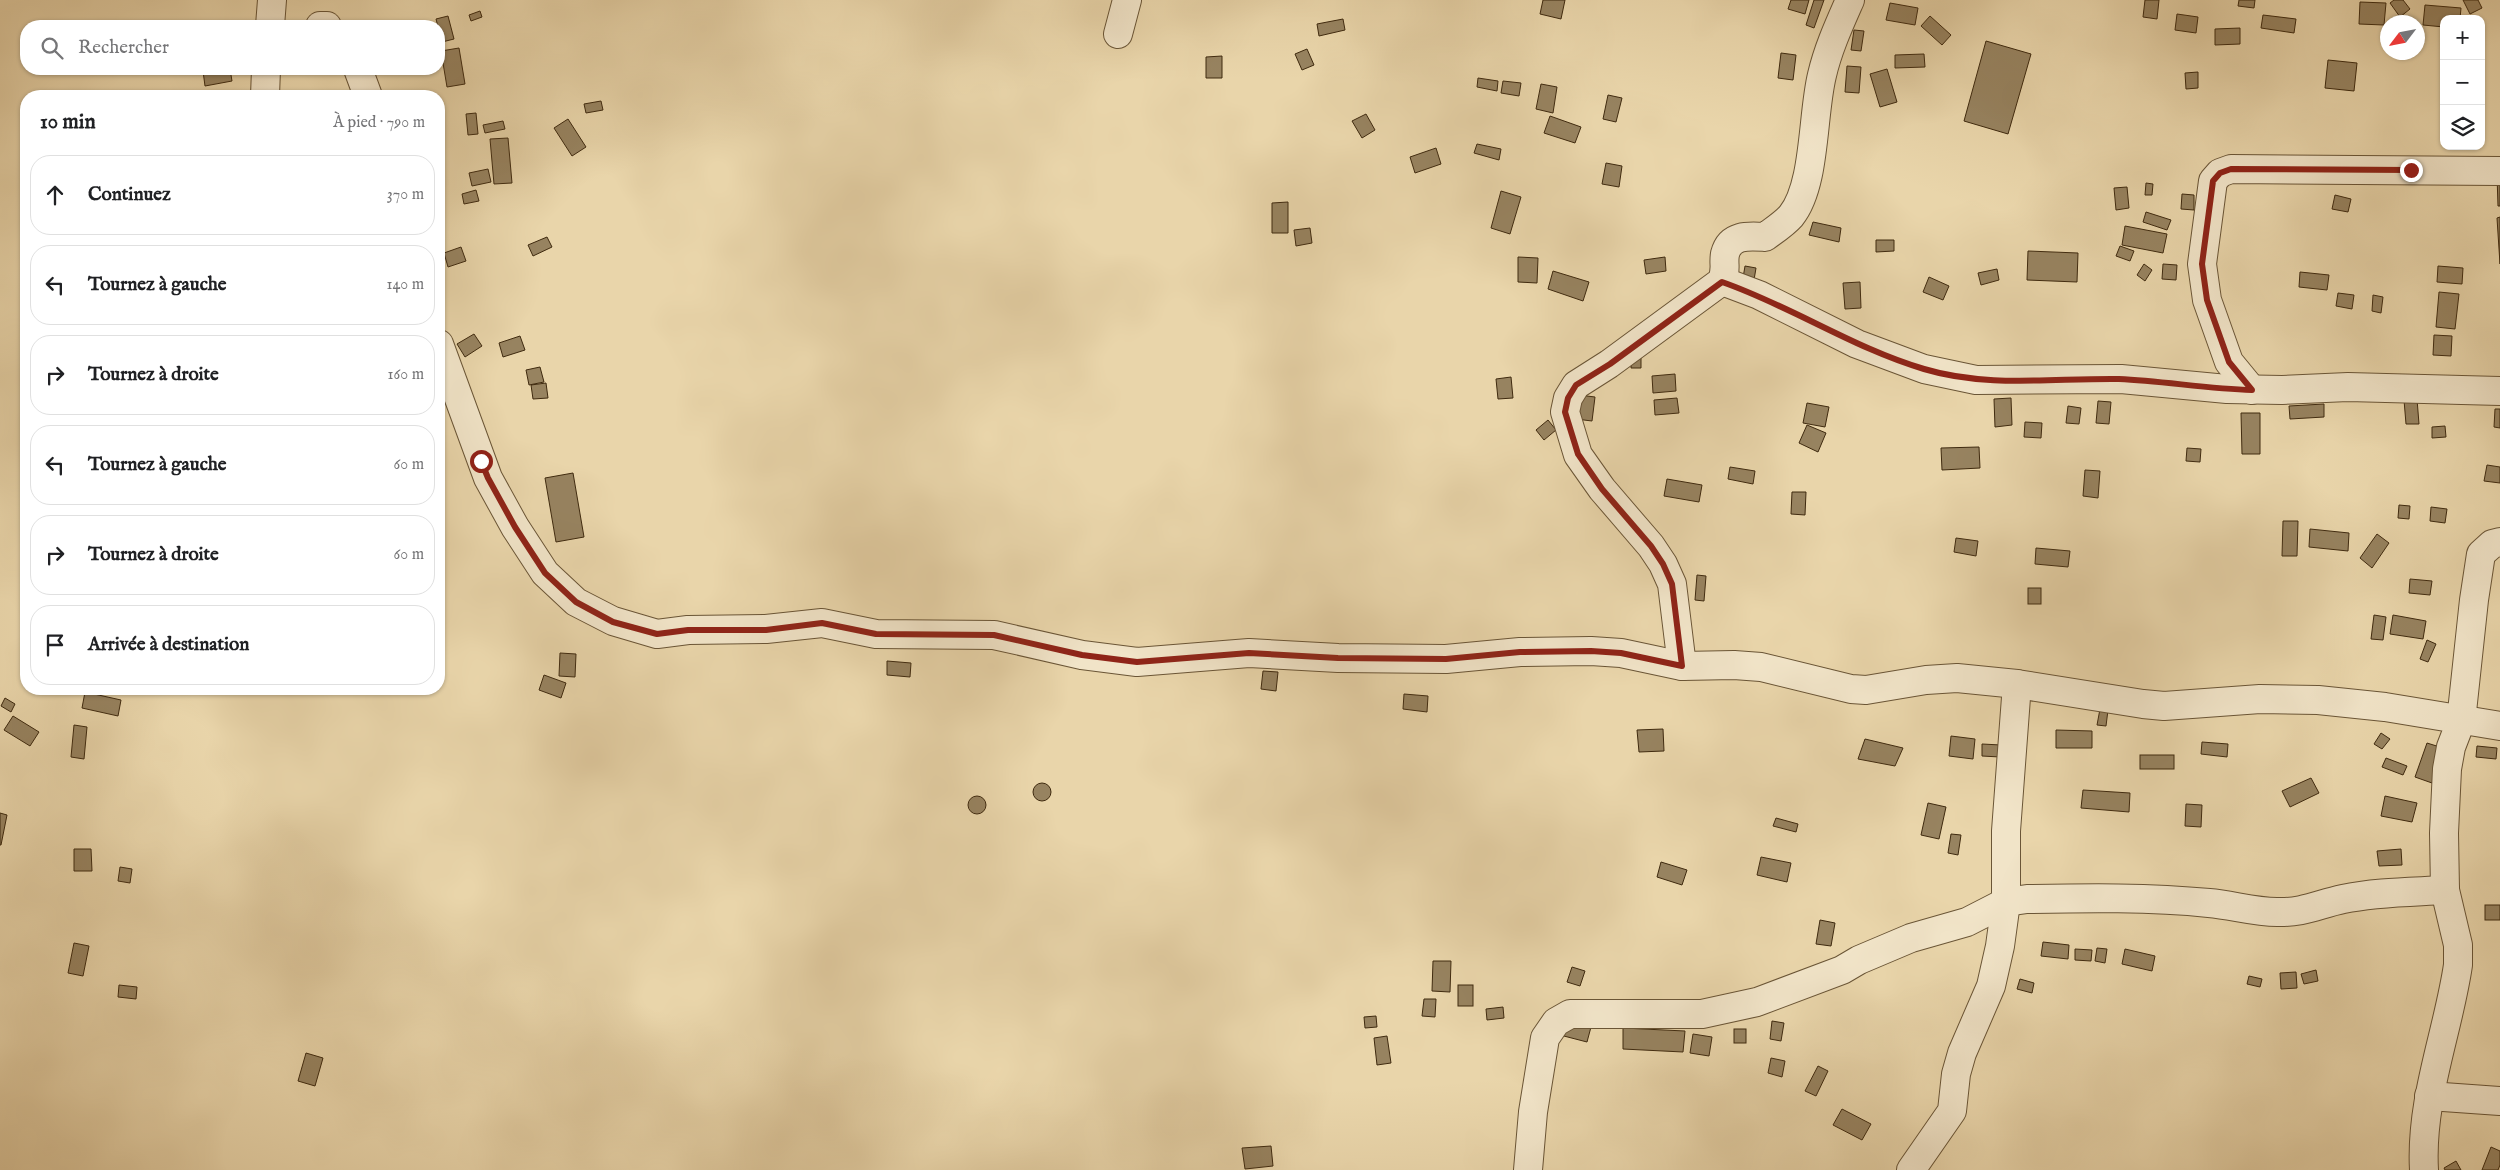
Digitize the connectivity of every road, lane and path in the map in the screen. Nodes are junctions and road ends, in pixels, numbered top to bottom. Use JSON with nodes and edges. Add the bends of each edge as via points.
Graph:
{"nodes":[{"id":1,"x":272,"y":0,"type":"edge"},
{"id":2,"x":1127,"y":0,"type":"edge"},
{"id":3,"x":1850,"y":0,"type":"edge"},
{"id":4,"x":270,"y":20,"type":"edge"},
{"id":5,"x":1118,"y":34,"type":"dead end"},
{"id":6,"x":266,"y":75,"type":"edge"},
{"id":7,"x":360,"y":75,"type":"edge"},
{"id":8,"x":265,"y":90,"type":"edge"},
{"id":9,"x":366,"y":90,"type":"edge"},
{"id":10,"x":2500,"y":171,"type":"edge"},
{"id":11,"x":1722,"y":282,"type":"junction"},
{"id":12,"x":445,"y":360,"type":"edge"},
{"id":13,"x":2252,"y":390,"type":"junction"},
{"id":14,"x":2500,"y":391,"type":"edge"},
{"id":15,"x":2500,"y":542,"type":"edge"},
{"id":16,"x":1682,"y":666,"type":"junction"},
{"id":17,"x":2017,"y":684,"type":"junction"},
{"id":18,"x":2461,"y":721,"type":"junction"},
{"id":19,"x":2500,"y":726,"type":"edge"},
{"id":20,"x":2446,"y":890,"type":"junction"},
{"id":21,"x":2006,"y":902,"type":"junction"},
{"id":22,"x":2429,"y":1096,"type":"junction"},
{"id":23,"x":2500,"y":1101,"type":"edge"},
{"id":24,"x":1528,"y":1170,"type":"edge"},
{"id":25,"x":1911,"y":1170,"type":"edge"},
{"id":26,"x":2424,"y":1170,"type":"edge"}],
"edges":[{"from":1,"to":4,"type":"street"},
{"from":2,"to":5,"type":"street"},
{"from":3,"to":11,"type":"street","via":[[1822,76],[1814,113],[1807,182],[1800,203],[1790,217],[1764,237],[1742,236],[1731,243],[1725,254],[1726,270]]},
{"from":6,"to":8,"type":"street"},
{"from":7,"to":9,"type":"street"},
{"from":10,"to":13,"type":"street","via":[[2231,169],[2220,173],[2213,181],[2202,264],[2207,300],[2229,362]]},
{"from":11,"to":13,"type":"street","via":[[1759,294],[1857,344],[1924,369],[1976,380],[2121,380]]},
{"from":11,"to":16,"type":"street","via":[[1576,385],[1568,398],[1565,412],[1578,454],[1663,564],[1672,584]]},
{"from":12,"to":16,"type":"street","via":[[488,478],[545,573],[576,602],[613,622],[657,634],[688,630],[766,630],[822,623],[876,634],[994,635],[1082,655],[1137,662],[1249,653],[1446,659],[1520,652],[1591,651],[1621,653]]},
{"from":13,"to":14,"type":"street","via":[[2348,387]]},
{"from":15,"to":18,"type":"street","via":[[2492,544],[2482,554],[2478,568]]},
{"from":16,"to":17,"type":"street","via":[[1761,667],[1866,690],[1957,678]]},
{"from":17,"to":18,"type":"street","via":[[2164,706],[2318,700],[2385,707]]},
{"from":17,"to":21,"type":"street","via":[[2006,830]]},
{"from":18,"to":19,"type":"street"},
{"from":18,"to":20,"type":"street","via":[[2447,769]]},
{"from":20,"to":21,"type":"street","via":[[2360,896],[2306,911],[2278,912],[2177,901],[2052,898]]},
{"from":20,"to":22,"type":"street","via":[[2458,946],[2458,964]]},
{"from":21,"to":24,"type":"street","via":[[1975,919],[1911,938],[1842,970],[1758,1002],[1702,1014],[1570,1014],[1556,1022],[1545,1038]]},
{"from":21,"to":25,"type":"street","via":[[1992,986],[1962,1053],[1952,1111]]},
{"from":22,"to":23,"type":"street"},
{"from":22,"to":26,"type":"street","via":[[2423,1136]]}]}
